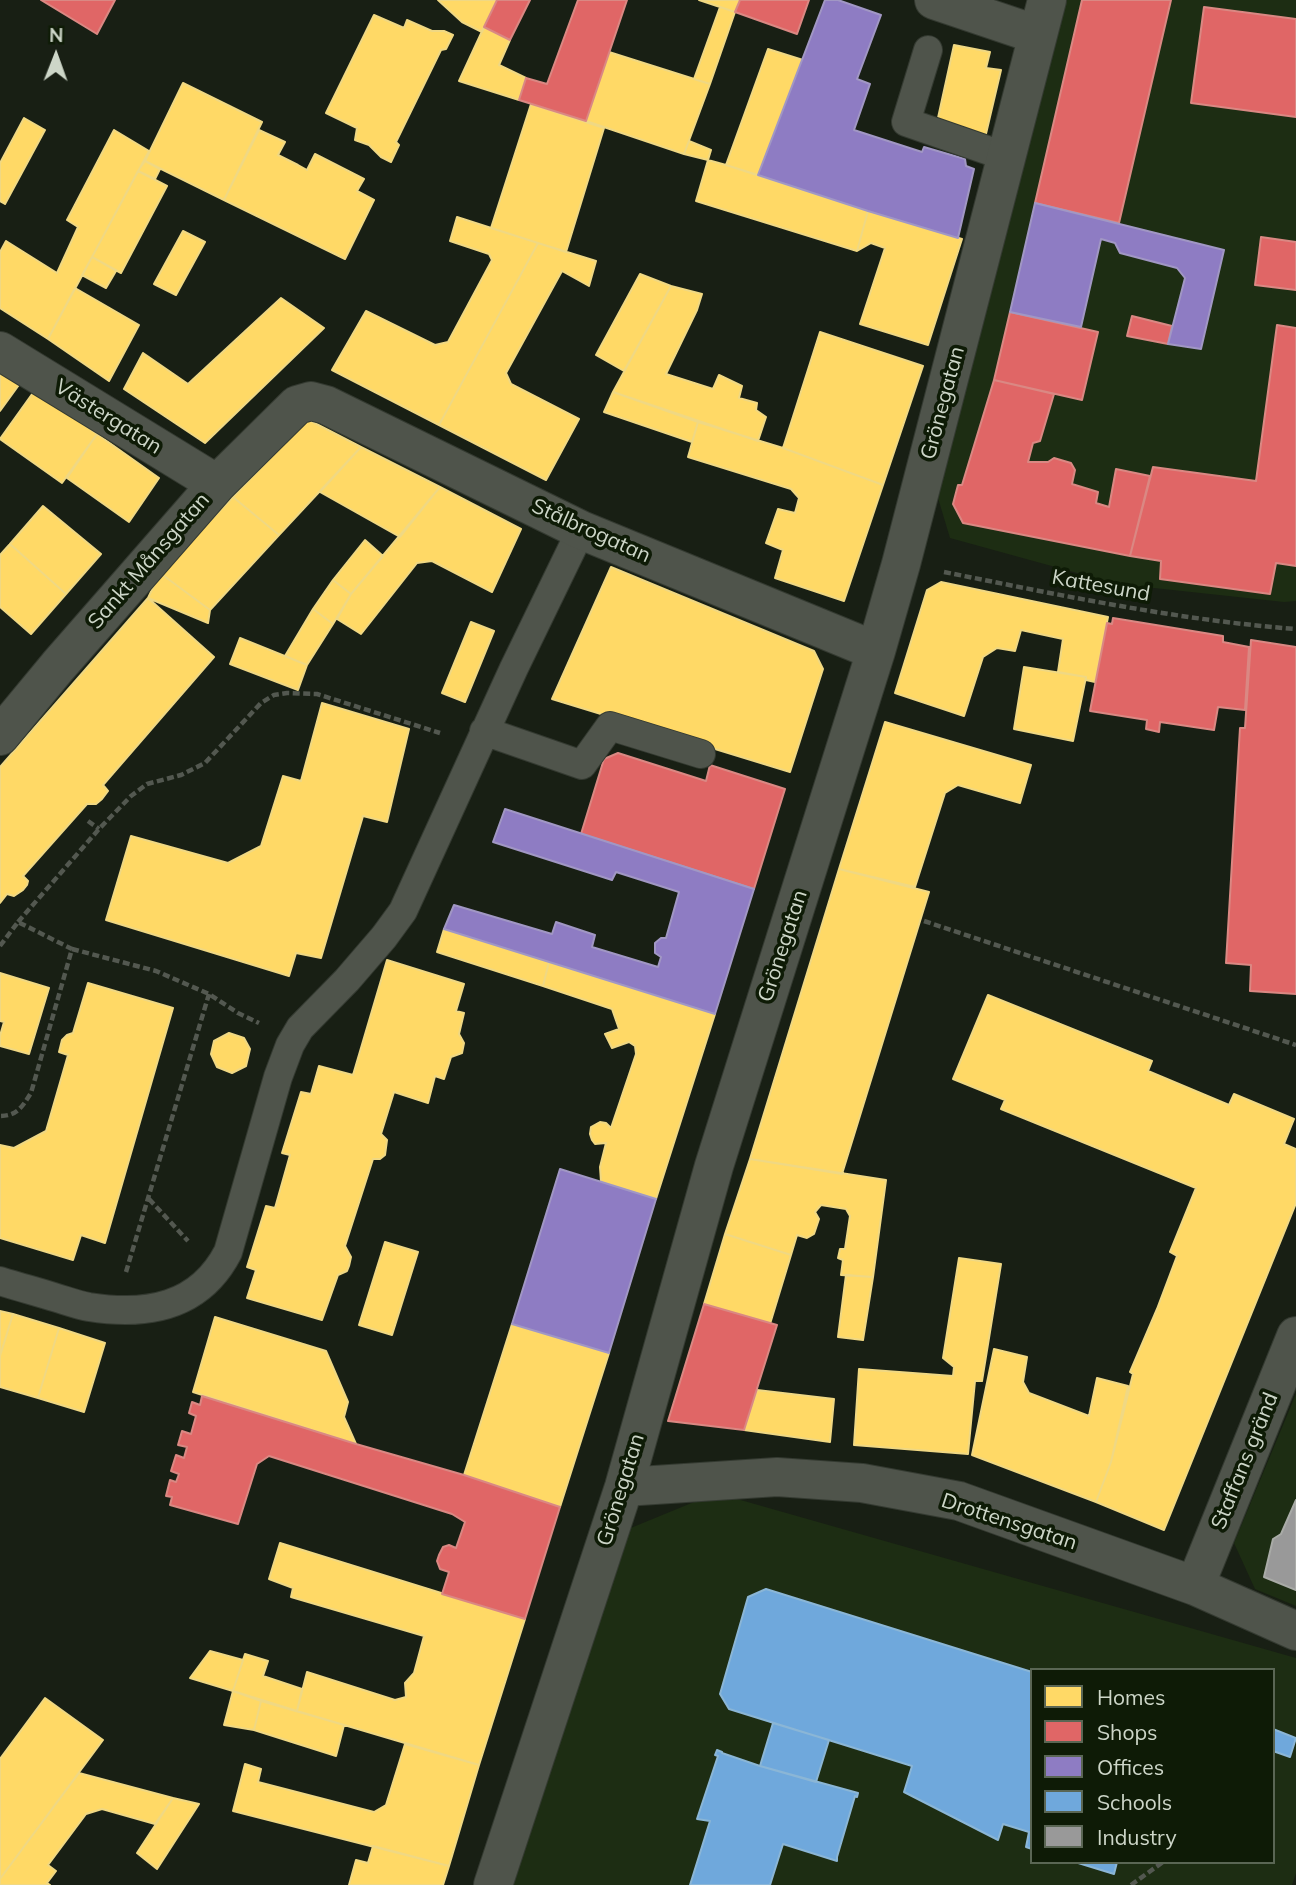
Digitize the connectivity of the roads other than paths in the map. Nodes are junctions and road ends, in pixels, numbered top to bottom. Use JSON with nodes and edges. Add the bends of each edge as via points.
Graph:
{"nodes":[{"id":1,"x":934,"y":0,"type":"edge"},
{"id":2,"x":1043,"y":18,"type":"edge"},
{"id":3,"x":928,"y":50,"type":"dead end"},
{"id":4,"x":1007,"y":157,"type":"junction"},
{"id":5,"x":0,"y":351,"type":"edge"},
{"id":6,"x":311,"y":401,"type":"joint"},
{"id":7,"x":217,"y":484,"type":"junction"},
{"id":8,"x":582,"y":530,"type":"junction"},
{"id":9,"x":876,"y":652,"type":"junction"},
{"id":10,"x":0,"y":736,"type":"edge"},
{"id":11,"x":481,"y":739,"type":"junction"},
{"id":12,"x":701,"y":754,"type":"dead end"},
{"id":13,"x":0,"y":1281,"type":"edge"},
{"id":14,"x":1296,"y":1336,"type":"edge"},
{"id":15,"x":624,"y":1487,"type":"junction"},
{"id":16,"x":1195,"y":1586,"type":"junction"},
{"id":17,"x":1296,"y":1631,"type":"edge"},
{"id":18,"x":494,"y":1885,"type":"edge"}],
"edges":[{"from":1,"to":2,"type":"street"},
{"from":2,"to":4,"type":"street","name":"Grönegatan"},
{"from":3,"to":4,"type":"lane","via":[[905,122]]},
{"from":4,"to":9,"type":"street","name":"Grönegatan"},
{"from":5,"to":7,"type":"street","name":"Västergatan"},
{"from":6,"to":7,"type":"street","name":"Sankt Månsgatan","via":[[297,405]]},
{"from":6,"to":8,"type":"street","name":"Stålbrogatan"},
{"from":7,"to":10,"type":"street","name":"Sankt Månsgatan"},
{"from":8,"to":9,"type":"street","name":"Stålbrogatan"},
{"from":8,"to":11,"type":"lane"},
{"from":9,"to":15,"type":"street","name":"Grönegatan","via":[[714,1166]]},
{"from":11,"to":12,"type":"lane","via":[[582,765],[610,726]]},
{"from":11,"to":13,"type":"lane","via":[[403,911],[294,1038],[278,1077],[228,1252],[215,1271],[191,1296],[133,1311],[87,1307]]},
{"from":14,"to":16,"type":"street","name":"Staffans gränd"},
{"from":15,"to":16,"type":"street","name":"Drottensgatan","via":[[776,1477],[862,1483],[959,1501]]},
{"from":15,"to":18,"type":"street","name":"Grönegatan"},
{"from":16,"to":17,"type":"street","name":"Drottensgatan"}]}
